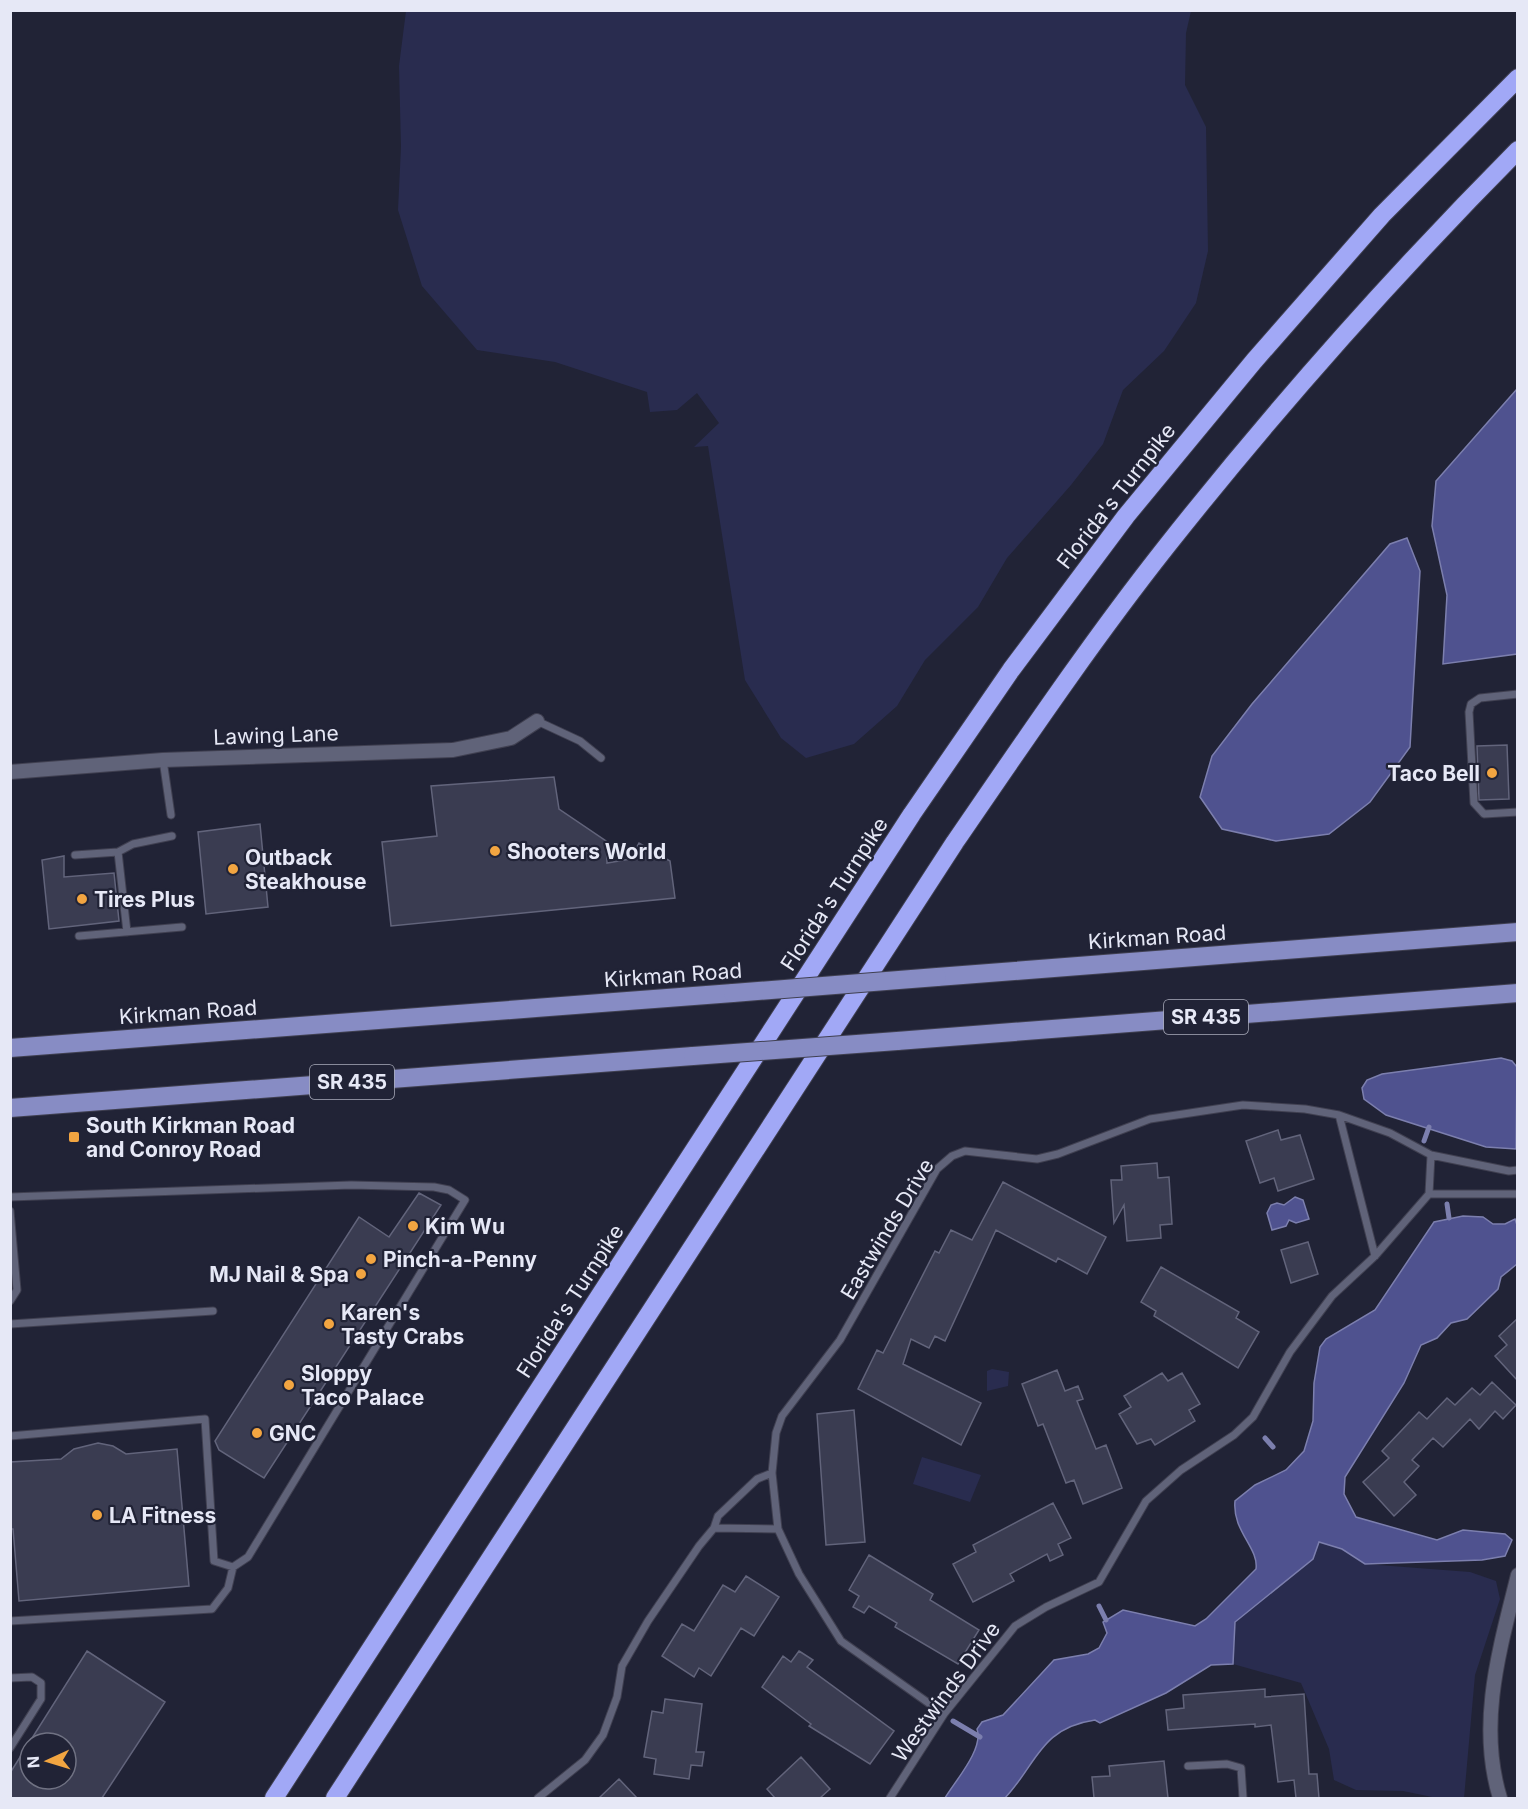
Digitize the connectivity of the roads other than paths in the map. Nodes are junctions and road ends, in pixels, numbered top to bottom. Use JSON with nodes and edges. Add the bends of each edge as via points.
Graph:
{"nodes":[{"id":1,"x":1518,"y":78,"type":"edge"},
{"id":2,"x":1518,"y":150,"type":"edge"},
{"id":3,"x":1518,"y":694,"type":"edge"},
{"id":4,"x":537,"y":721,"type":"joint"},
{"id":5,"x":601,"y":758,"type":"dead end"},
{"id":6,"x":163,"y":760,"type":"junction"},
{"id":7,"x":10,"y":772,"type":"edge"},
{"id":8,"x":1518,"y":812,"type":"edge"},
{"id":9,"x":171,"y":815,"type":"dead end"},
{"id":10,"x":172,"y":836,"type":"dead end"},
{"id":11,"x":118,"y":852,"type":"junction"},
{"id":12,"x":75,"y":855,"type":"dead end"},
{"id":13,"x":182,"y":927,"type":"dead end"},
{"id":14,"x":127,"y":932,"type":"junction"},
{"id":15,"x":1518,"y":932,"type":"edge"},
{"id":16,"x":79,"y":936,"type":"dead end"},
{"id":17,"x":1518,"y":993,"type":"edge"},
{"id":18,"x":10,"y":1048,"type":"edge"},
{"id":19,"x":10,"y":1108,"type":"edge"},
{"id":20,"x":1339,"y":1115,"type":"junction"},
{"id":21,"x":1431,"y":1155,"type":"junction"},
{"id":22,"x":1518,"y":1170,"type":"edge"},
{"id":23,"x":1429,"y":1194,"type":"junction"},
{"id":24,"x":1518,"y":1194,"type":"edge"},
{"id":25,"x":10,"y":1197,"type":"edge"},
{"id":26,"x":10,"y":1211,"type":"edge"},
{"id":27,"x":1375,"y":1256,"type":"junction"},
{"id":28,"x":10,"y":1301,"type":"edge"},
{"id":29,"x":213,"y":1311,"type":"dead end"},
{"id":30,"x":10,"y":1324,"type":"edge"},
{"id":31,"x":10,"y":1436,"type":"edge"},
{"id":32,"x":772,"y":1473,"type":"junction"},
{"id":33,"x":714,"y":1528,"type":"junction"},
{"id":34,"x":778,"y":1529,"type":"junction"},
{"id":35,"x":233,"y":1568,"type":"junction"},
{"id":36,"x":1518,"y":1575,"type":"edge"},
{"id":37,"x":15,"y":1621,"type":"edge"},
{"id":38,"x":10,"y":1678,"type":"edge"},
{"id":39,"x":944,"y":1714,"type":"junction"},
{"id":40,"x":10,"y":1748,"type":"edge"},
{"id":41,"x":1188,"y":1766,"type":"dead end"},
{"id":42,"x":274,"y":1798,"type":"edge"},
{"id":43,"x":335,"y":1798,"type":"edge"},
{"id":44,"x":538,"y":1798,"type":"edge"},
{"id":45,"x":890,"y":1798,"type":"edge"},
{"id":46,"x":1242,"y":1798,"type":"edge"},
{"id":47,"x":1500,"y":1798,"type":"edge"}],
"edges":[{"from":1,"to":42,"type":"highway","name":"Florida's Turnpike","via":[[1382,215],[1254,361],[1126,516],[1011,670],[912,814]]},
{"from":2,"to":43,"type":"highway","via":[[1419,250],[1292,394],[1166,548],[1052,700],[942,862]]},
{"from":3,"to":8,"type":"lane","via":[[1480,698],[1471,704],[1472,796],[1477,808],[1484,814]]},
{"from":4,"to":5,"type":"lane","via":[[580,741]]},
{"from":4,"to":6,"type":"street","name":"Lawing Lane","via":[[511,738],[453,750]]},
{"from":6,"to":7,"type":"street","name":"Lawing Lane"},
{"from":6,"to":9,"type":"lane"},
{"from":10,"to":11,"type":"lane","via":[[133,844]]},
{"from":11,"to":12,"type":"lane"},
{"from":11,"to":14,"type":"lane"},
{"from":13,"to":14,"type":"lane"},
{"from":14,"to":16,"type":"lane"},
{"from":15,"to":18,"type":"main road","name":"Kirkman Road","bridge":true},
{"from":17,"to":19,"type":"main road","number":"SR 435","bridge":true},
{"from":20,"to":21,"type":"lane","name":"Eastwinds Drive","via":[[1390,1133]]},
{"from":20,"to":27,"type":"lane"},
{"from":20,"to":32,"type":"lane","name":"Eastwinds Drive","via":[[1243,1105],[1150,1119],[1037,1159],[965,1151],[952,1156],[937,1169],[840,1340],[782,1416]]},
{"from":21,"to":22,"type":"lane","name":"Eastwinds Drive"},
{"from":21,"to":23,"type":"lane"},
{"from":23,"to":24,"type":"lane"},
{"from":23,"to":27,"type":"lane","name":"Westwinds Drive"},
{"from":25,"to":35,"type":"lane","via":[[351,1185],[434,1187],[449,1190],[465,1200],[248,1557]]},
{"from":26,"to":28,"type":"lane","via":[[17,1290]]},
{"from":27,"to":39,"type":"lane","name":"Westwinds Drive","via":[[1332,1296],[1306,1329],[1253,1417],[1146,1501],[1099,1581],[1015,1626]]},
{"from":29,"to":30,"type":"lane"},
{"from":31,"to":35,"type":"lane","via":[[205,1419],[214,1561]]},
{"from":32,"to":33,"type":"lane","via":[[757,1479],[731,1502],[718,1516]]},
{"from":32,"to":34,"type":"lane","name":"Eastwinds Drive"},
{"from":33,"to":34,"type":"lane"},
{"from":33,"to":44,"type":"lane","via":[[648,1621],[622,1666],[617,1697],[603,1736],[585,1760]]},
{"from":34,"to":39,"type":"lane","name":"Eastwinds Drive","via":[[798,1574],[841,1641]]},
{"from":35,"to":37,"type":"lane","via":[[228,1588],[212,1608]]},
{"from":36,"to":47,"type":"street","via":[[1494,1672],[1491,1705],[1492,1772]]},
{"from":38,"to":40,"type":"lane","via":[[32,1677],[41,1683],[41,1699]]},
{"from":39,"to":45,"type":"lane","name":"Westwinds Drive"},
{"from":41,"to":46,"type":"lane","via":[[1227,1764],[1241,1768]]}]}
